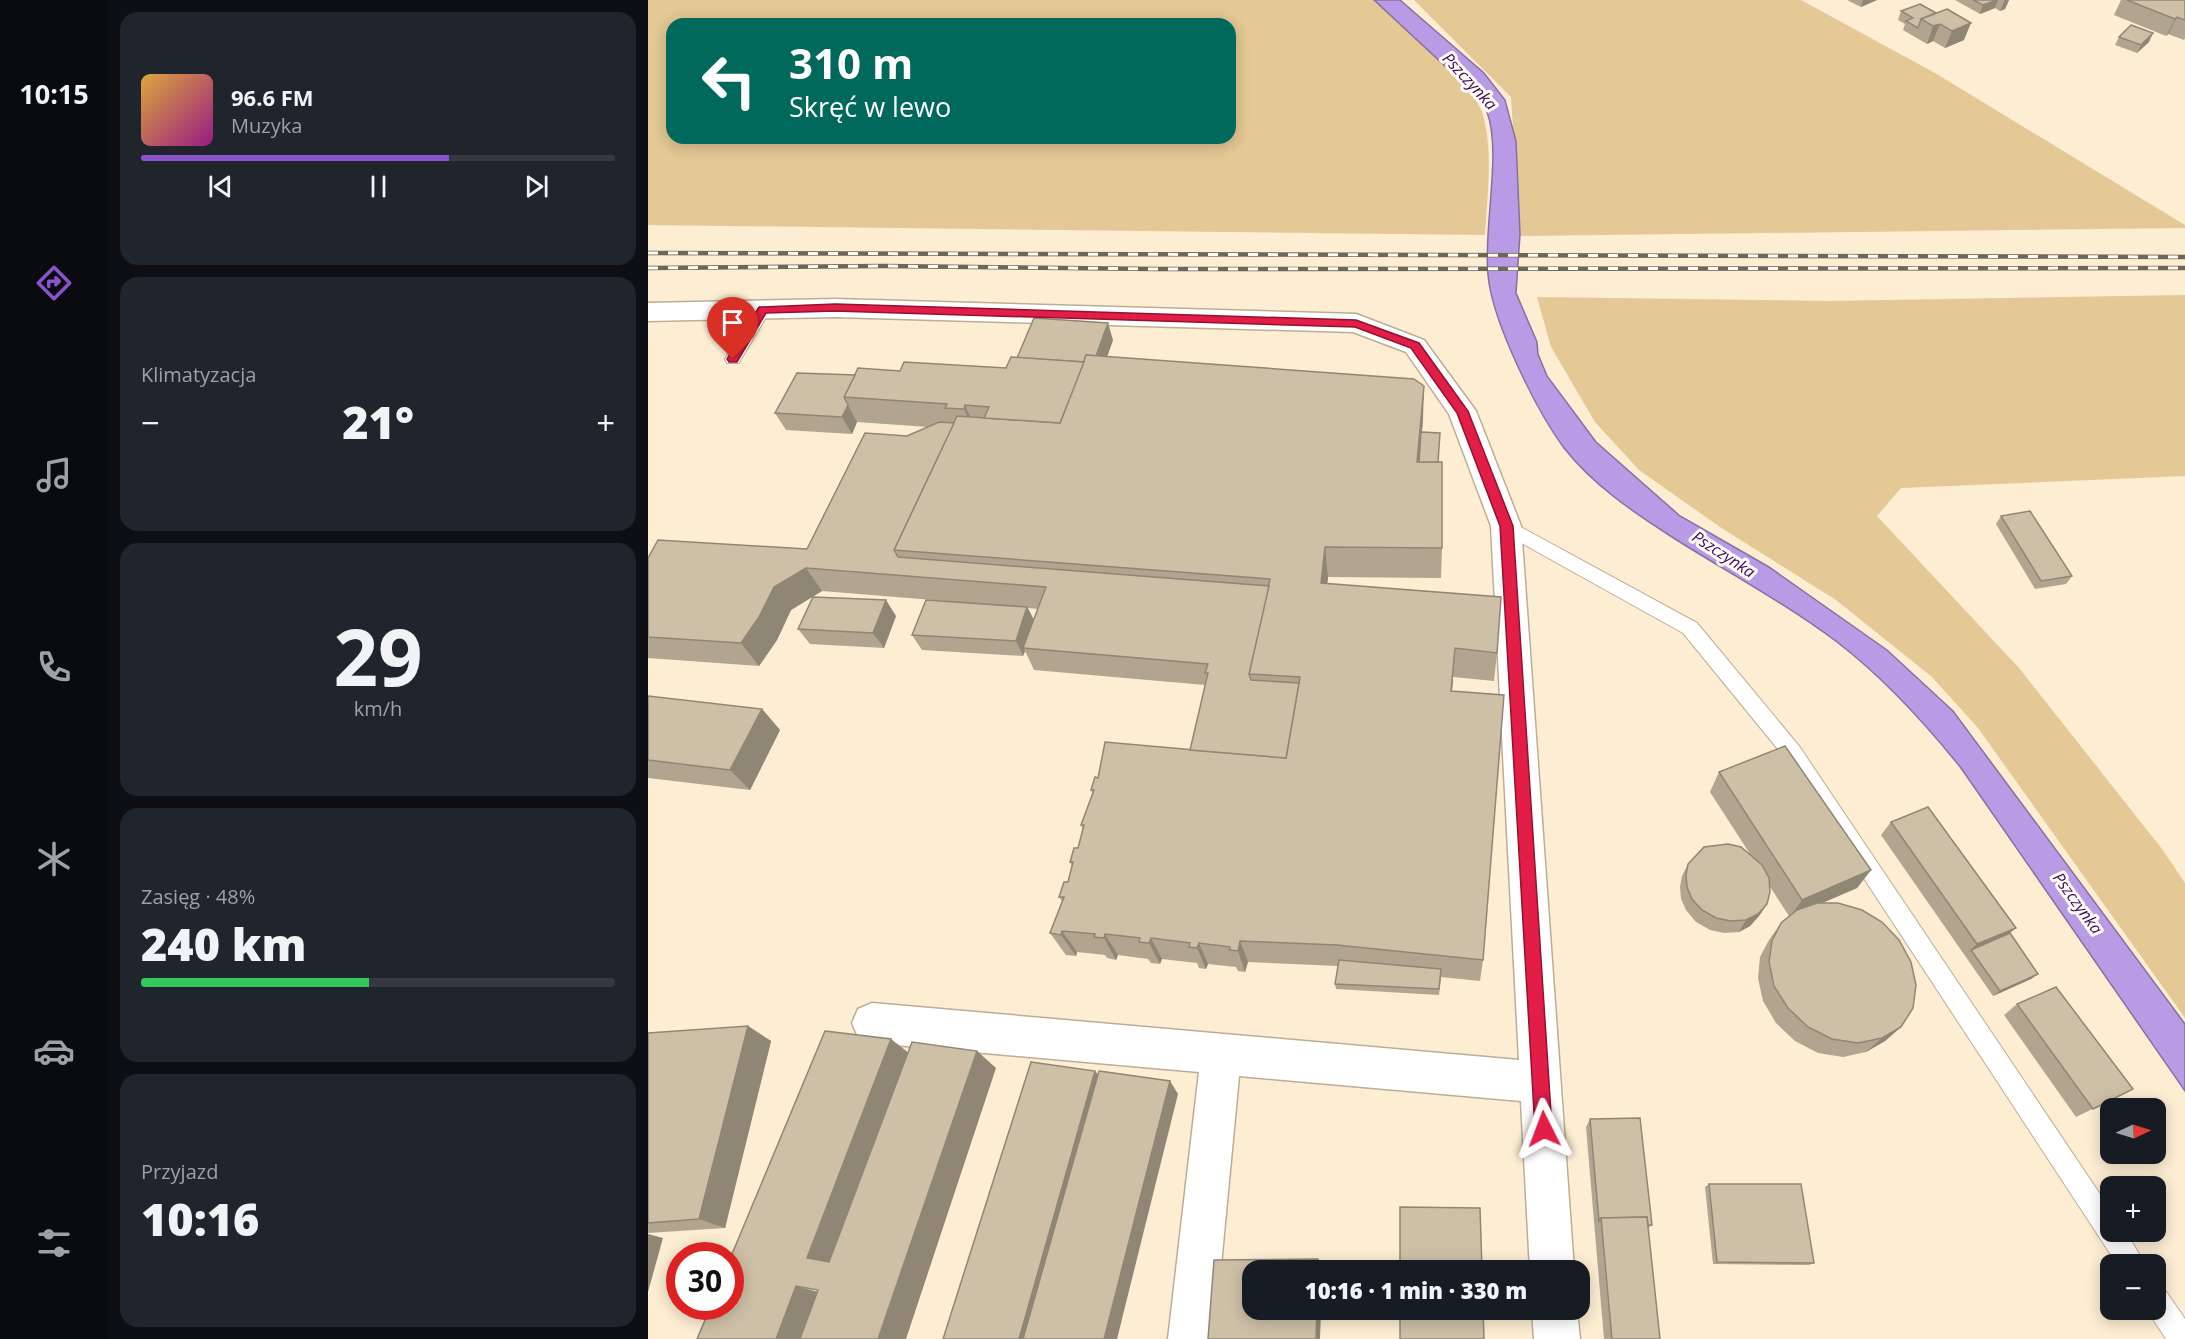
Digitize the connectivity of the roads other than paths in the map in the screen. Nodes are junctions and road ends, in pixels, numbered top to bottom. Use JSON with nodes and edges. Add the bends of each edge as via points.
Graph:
{"nodes":[{"id":1,"x":763,"y":309,"type":"junction"},
{"id":2,"x":648,"y":312,"type":"edge"},
{"id":3,"x":733,"y":359,"type":"dead end"},
{"id":4,"x":1506,"y":526,"type":"junction"},
{"id":5,"x":872,"y":1023,"type":"dead end"},
{"id":6,"x":1221,"y":1054,"type":"junction"},
{"id":7,"x":1541,"y":1082,"type":"junction"},
{"id":8,"x":2125,"y":1254,"type":"edge"},
{"id":9,"x":1551,"y":1260,"type":"edge"},
{"id":10,"x":2166,"y":1314,"type":"edge"},
{"id":11,"x":1556,"y":1320,"type":"edge"},
{"id":12,"x":1191,"y":1339,"type":"edge"},
{"id":13,"x":1557,"y":1339,"type":"edge"},
{"id":14,"x":2182,"y":1339,"type":"edge"}],
"edges":[{"from":1,"to":2,"type":"street"},
{"from":1,"to":3,"type":"lane"},
{"from":1,"to":4,"type":"street","via":[[1356,323],[1415,346],[1462,411]]},
{"from":4,"to":7,"type":"street"},
{"from":4,"to":8,"type":"lane","via":[[1690,628],[1792,752]]},
{"from":5,"to":6,"type":"street"},
{"from":6,"to":7,"type":"street"},
{"from":6,"to":12,"type":"street"},
{"from":7,"to":9,"type":"street"},
{"from":10,"to":14,"type":"lane"},
{"from":11,"to":13,"type":"street"}]}
